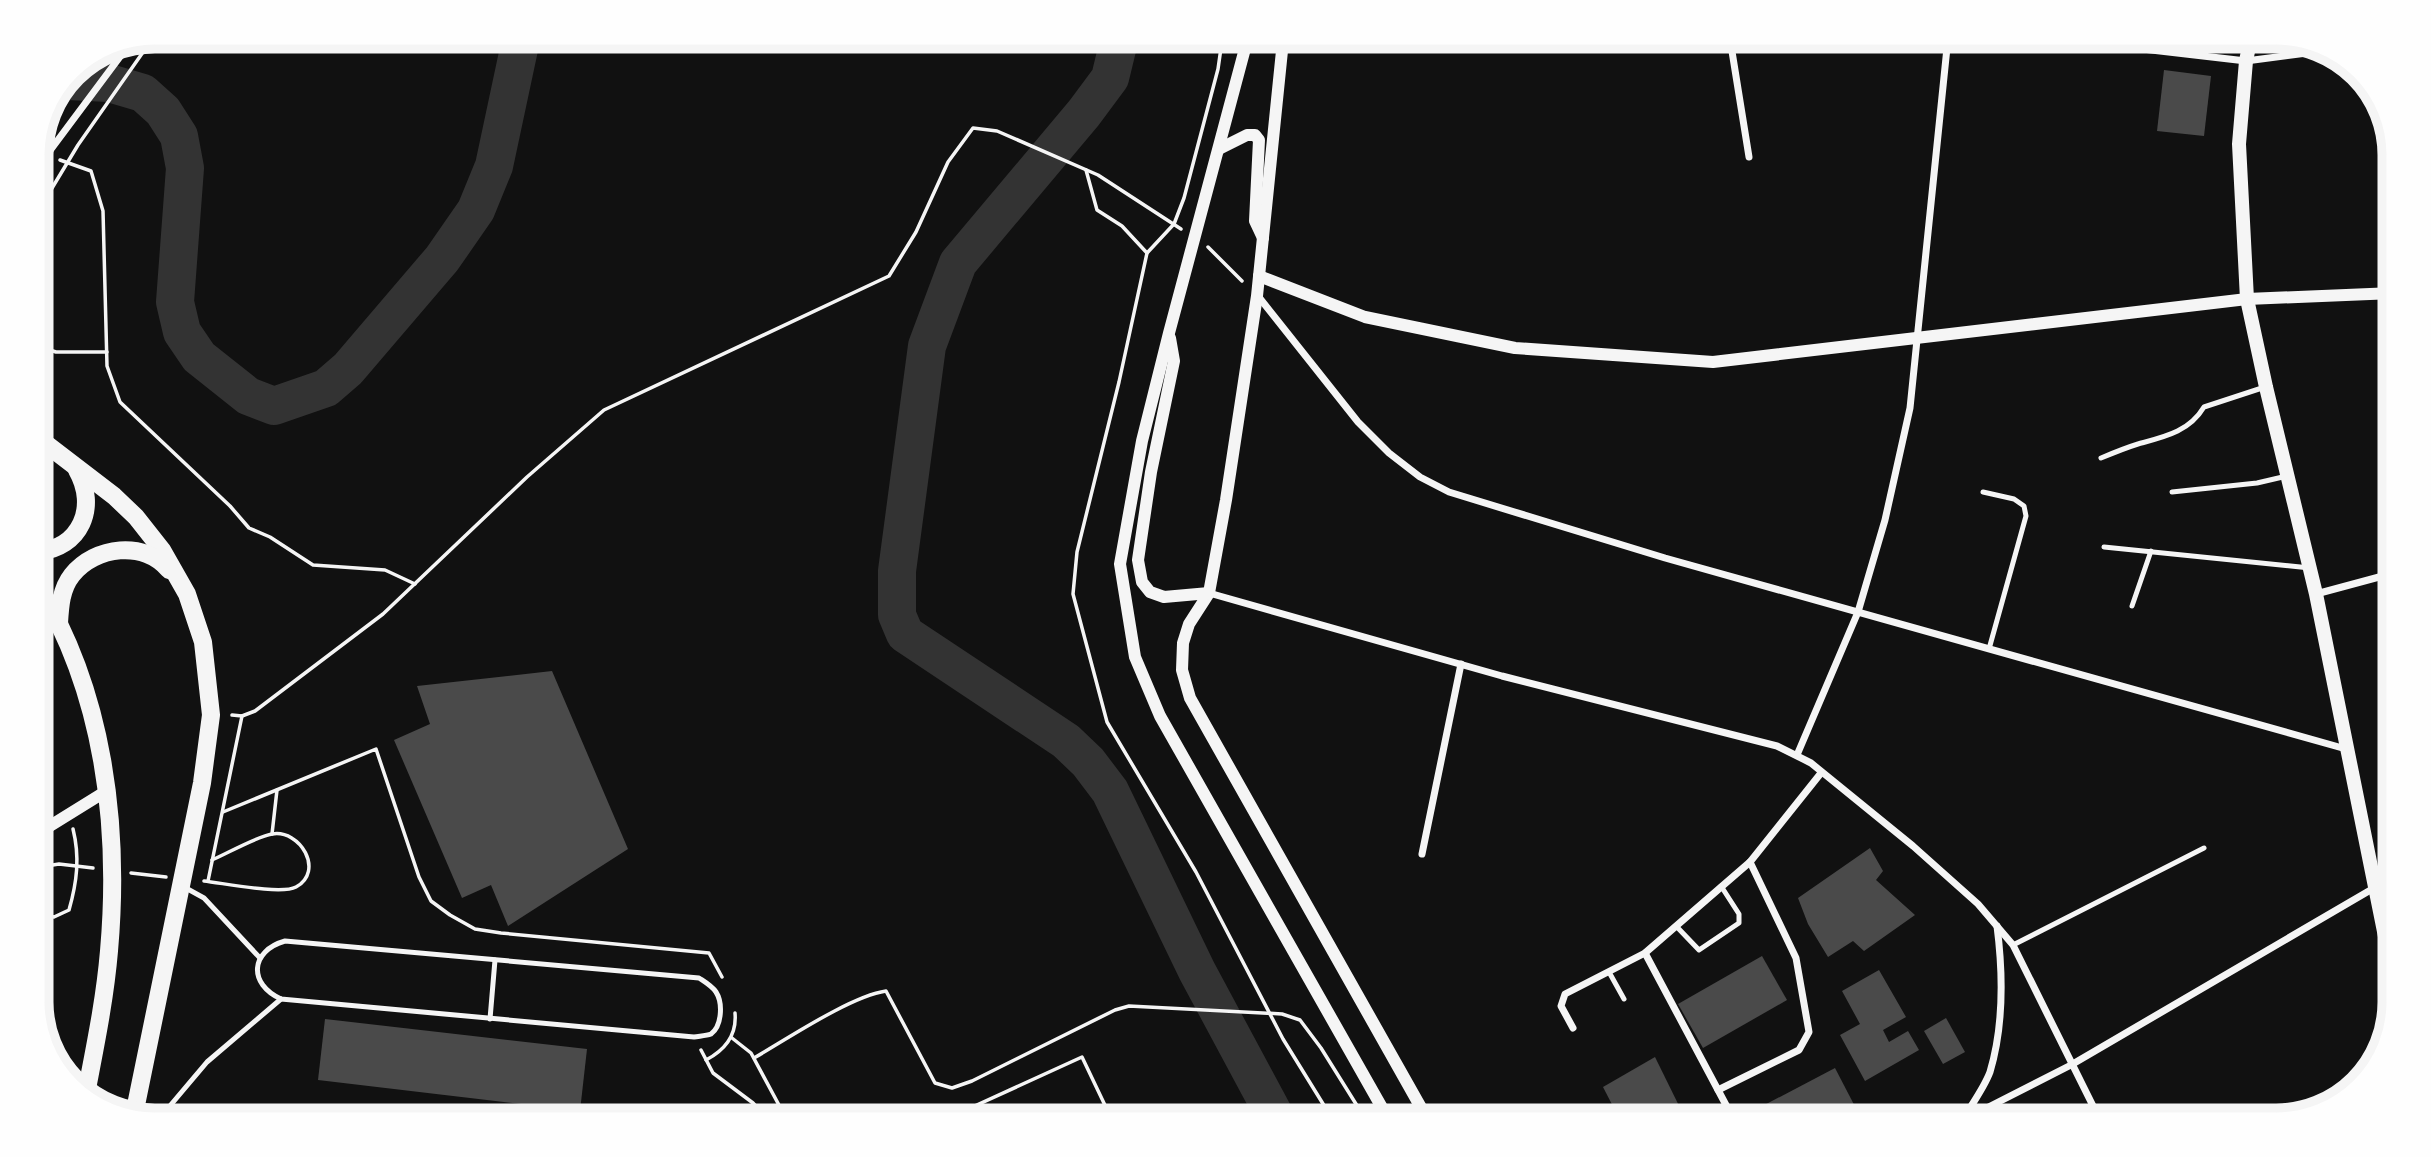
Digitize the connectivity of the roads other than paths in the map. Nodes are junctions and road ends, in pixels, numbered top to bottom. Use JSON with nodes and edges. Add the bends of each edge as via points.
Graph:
{"nodes":[{"id":1,"x":1245,"y":49,"type":"edge"},
{"id":2,"x":1282,"y":49,"type":"edge"},
{"id":3,"x":1732,"y":49,"type":"edge"},
{"id":4,"x":1947,"y":49,"type":"edge"},
{"id":5,"x":2143,"y":49,"type":"edge"},
{"id":6,"x":2248,"y":49,"type":"edge"},
{"id":7,"x":2305,"y":53,"type":"edge"},
{"id":8,"x":121,"y":55,"type":"edge"},
{"id":9,"x":2246,"y":61,"type":"junction"},
{"id":10,"x":1219,"y":149,"type":"junction"},
{"id":11,"x":49,"y":152,"type":"edge"},
{"id":12,"x":1749,"y":157,"type":"dead end"},
{"id":13,"x":1263,"y":238,"type":"junction"},
{"id":14,"x":1259,"y":276,"type":"junction"},
{"id":15,"x":2382,"y":293,"type":"edge"},
{"id":16,"x":1257,"y":296,"type":"junction"},
{"id":17,"x":2247,"y":299,"type":"junction"},
{"id":18,"x":1169,"y":333,"type":"junction"},
{"id":19,"x":1918,"y":338,"type":"junction"},
{"id":20,"x":2266,"y":387,"type":"junction"},
{"id":21,"x":49,"y":446,"type":"edge"},
{"id":22,"x":2101,"y":458,"type":"dead end"},
{"id":23,"x":76,"y":467,"type":"junction"},
{"id":24,"x":2287,"y":476,"type":"junction"},
{"id":25,"x":1983,"y":492,"type":"dead end"},
{"id":26,"x":2172,"y":492,"type":"dead end"},
{"id":27,"x":2104,"y":547,"type":"dead end"},
{"id":28,"x":49,"y":551,"type":"edge"},
{"id":29,"x":2151,"y":551,"type":"junction"},
{"id":30,"x":2310,"y":568,"type":"junction"},
{"id":31,"x":2382,"y":576,"type":"edge"},
{"id":32,"x":180,"y":583,"type":"junction"},
{"id":33,"x":1209,"y":593,"type":"junction"},
{"id":34,"x":2316,"y":594,"type":"junction"},
{"id":35,"x":49,"y":606,"type":"edge"},
{"id":36,"x":2132,"y":606,"type":"dead end"},
{"id":37,"x":1858,"y":612,"type":"junction"},
{"id":38,"x":59,"y":625,"type":"junction"},
{"id":39,"x":1989,"y":649,"type":"junction"},
{"id":40,"x":1461,"y":664,"type":"junction"},
{"id":41,"x":2346,"y":749,"type":"junction"},
{"id":42,"x":1797,"y":755,"type":"junction"},
{"id":43,"x":1821,"y":773,"type":"junction"},
{"id":44,"x":108,"y":790,"type":"junction"},
{"id":45,"x":49,"y":826,"type":"edge"},
{"id":46,"x":2204,"y":848,"type":"dead end"},
{"id":47,"x":1422,"y":854,"type":"dead end"},
{"id":48,"x":1750,"y":862,"type":"junction"},
{"id":49,"x":182,"y":886,"type":"junction"},
{"id":50,"x":1720,"y":886,"type":"junction"},
{"id":51,"x":2374,"y":888,"type":"junction"},
{"id":52,"x":2382,"y":888,"type":"edge"},
{"id":53,"x":1997,"y":925,"type":"junction"},
{"id":54,"x":2382,"y":925,"type":"edge"},
{"id":55,"x":1676,"y":926,"type":"junction"},
{"id":56,"x":2013,"y":945,"type":"junction"},
{"id":57,"x":1645,"y":953,"type":"junction"},
{"id":58,"x":260,"y":958,"type":"junction"},
{"id":59,"x":495,"y":960,"type":"junction"},
{"id":60,"x":1609,"y":972,"type":"junction"},
{"id":61,"x":281,"y":999,"type":"junction"},
{"id":62,"x":1624,"y":999,"type":"dead end"},
{"id":63,"x":490,"y":1018,"type":"junction"},
{"id":64,"x":1573,"y":1028,"type":"dead end"},
{"id":65,"x":2071,"y":1065,"type":"junction"},
{"id":66,"x":88,"y":1084,"type":"edge"},
{"id":67,"x":1718,"y":1090,"type":"junction"},
{"id":68,"x":136,"y":1106,"type":"edge"},
{"id":69,"x":168,"y":1108,"type":"edge"},
{"id":70,"x":1381,"y":1108,"type":"edge"},
{"id":71,"x":1421,"y":1108,"type":"edge"},
{"id":72,"x":1728,"y":1108,"type":"edge"},
{"id":73,"x":1970,"y":1108,"type":"edge"},
{"id":74,"x":1987,"y":1108,"type":"edge"},
{"id":75,"x":2094,"y":1108,"type":"edge"}],
"edges":[{"from":1,"to":10,"type":"street"},
{"from":2,"to":13,"type":"street"},
{"from":3,"to":12,"type":"street"},
{"from":4,"to":19,"type":"street"},
{"from":5,"to":9,"type":"street"},
{"from":6,"to":9,"type":"main road"},
{"from":7,"to":9,"type":"street"},
{"from":8,"to":11,"type":"street"},
{"from":9,"to":17,"type":"main road","via":[[2239,144]]},
{"from":10,"to":13,"type":"street","via":[[1247,135],[1259,140],[1255,221]]},
{"from":10,"to":18,"type":"street"},
{"from":13,"to":14,"type":"street"},
{"from":14,"to":16,"type":"street"},
{"from":14,"to":19,"type":"street","via":[[1365,317],[1515,348],[1713,362]]},
{"from":15,"to":17,"type":"street"},
{"from":16,"to":33,"type":"street"},
{"from":16,"to":37,"type":"street","via":[[1358,422],[1420,477],[1449,492]]},
{"from":17,"to":19,"type":"street"},
{"from":17,"to":20,"type":"main road"},
{"from":18,"to":33,"type":"street","via":[[1174,361],[1138,560],[1142,582],[1150,592],[1164,597]]},
{"from":18,"to":70,"type":"street","via":[[1142,441],[1120,564],[1135,656],[1160,716]]},
{"from":19,"to":37,"type":"street","via":[[1910,408]]},
{"from":20,"to":22,"type":"lane","via":[[2204,407],[2175,434]]},
{"from":20,"to":24,"type":"main road"},
{"from":21,"to":23,"type":"main road"},
{"from":23,"to":28,"type":"main road","via":[[86,491],[85,516],[77,532]]},
{"from":23,"to":32,"type":"main road","via":[[136,517]]},
{"from":24,"to":26,"type":"lane"},
{"from":24,"to":30,"type":"main road"},
{"from":25,"to":39,"type":"lane","via":[[2014,499],[2024,506],[2026,516]]},
{"from":27,"to":29,"type":"lane"},
{"from":29,"to":30,"type":"lane"},
{"from":29,"to":36,"type":"lane"},
{"from":30,"to":34,"type":"main road"},
{"from":31,"to":34,"type":"street"},
{"from":32,"to":38,"type":"main road","via":[[164,563],[141,551],[116,550],[91,558],[72,576],[61,598]]},
{"from":32,"to":49,"type":"main road","via":[[203,642],[211,715]]},
{"from":33,"to":40,"type":"street"},
{"from":33,"to":71,"type":"street","via":[[1183,643],[1182,670],[1190,698]]},
{"from":34,"to":41,"type":"main road"},
{"from":35,"to":38,"type":"main road"},
{"from":37,"to":39,"type":"street"},
{"from":37,"to":42,"type":"street"},
{"from":38,"to":44,"type":"main road","via":[[95,726]]},
{"from":39,"to":41,"type":"street"},
{"from":40,"to":42,"type":"street"},
{"from":40,"to":47,"type":"street"},
{"from":41,"to":51,"type":"main road"},
{"from":42,"to":43,"type":"street"},
{"from":43,"to":48,"type":"street"},
{"from":43,"to":53,"type":"street","via":[[1913,846]]},
{"from":44,"to":45,"type":"street"},
{"from":44,"to":66,"type":"main road","via":[[109,952]]},
{"from":46,"to":56,"type":"lane"},
{"from":48,"to":50,"type":"street"},
{"from":48,"to":67,"type":"street","via":[[1796,958],[1809,1032],[1799,1050]]},
{"from":49,"to":58,"type":"lane","via":[[204,898]]},
{"from":49,"to":68,"type":"main road"},
{"from":50,"to":55,"type":"street"},
{"from":50,"to":55,"type":"lane","via":[[1739,914],[1739,923],[1699,950]]},
{"from":51,"to":52,"type":"street"},
{"from":51,"to":54,"type":"main road"},
{"from":51,"to":65,"type":"street"},
{"from":53,"to":56,"type":"street"},
{"from":53,"to":73,"type":"street","via":[[2003,969],[1995,1045],[1989,1073]]},
{"from":55,"to":57,"type":"street"},
{"from":56,"to":65,"type":"street"},
{"from":57,"to":60,"type":"street"},
{"from":57,"to":67,"type":"street"},
{"from":58,"to":59,"type":"lane","via":[[266,948],[285,941]]},
{"from":58,"to":61,"type":"lane","via":[[258,972],[265,990]]},
{"from":59,"to":63,"type":"lane"},
{"from":59,"to":63,"type":"lane","via":[[699,978],[716,991],[720,1013],[711,1033],[694,1037]]},
{"from":60,"to":62,"type":"lane"},
{"from":60,"to":64,"type":"street","via":[[1565,995],[1561,1006]]},
{"from":61,"to":63,"type":"lane"},
{"from":61,"to":69,"type":"lane","via":[[207,1062]]},
{"from":65,"to":74,"type":"street"},
{"from":65,"to":75,"type":"street"},
{"from":67,"to":72,"type":"street"}]}
